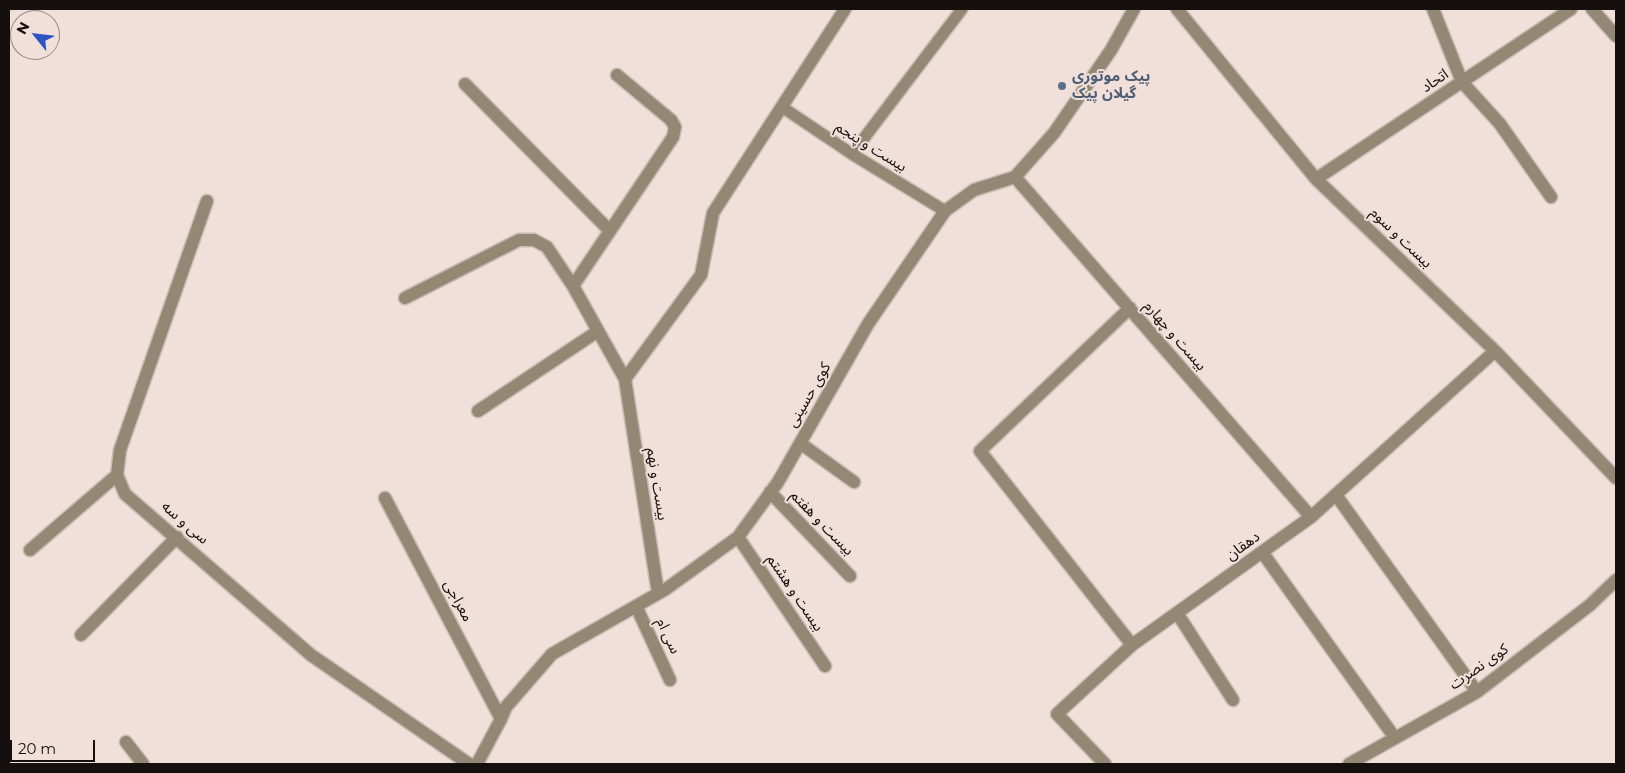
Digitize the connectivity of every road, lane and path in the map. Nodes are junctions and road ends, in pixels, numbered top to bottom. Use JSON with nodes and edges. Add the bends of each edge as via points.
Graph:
{"nodes":[{"id":1,"x":845,"y":9,"type":"edge"},
{"id":2,"x":962,"y":9,"type":"edge"},
{"id":3,"x":1134,"y":9,"type":"edge"},
{"id":4,"x":1177,"y":9,"type":"edge"},
{"id":5,"x":1433,"y":9,"type":"edge"},
{"id":6,"x":1571,"y":9,"type":"edge"},
{"id":7,"x":1592,"y":9,"type":"edge"},
{"id":8,"x":1616,"y":36,"type":"edge"},
{"id":9,"x":617,"y":75,"type":"dead end"},
{"id":10,"x":1462,"y":82,"type":"junction"},
{"id":11,"x":464,"y":84,"type":"dead end"},
{"id":12,"x":782,"y":107,"type":"junction"},
{"id":13,"x":852,"y":154,"type":"junction"},
{"id":14,"x":1015,"y":177,"type":"junction"},
{"id":15,"x":1316,"y":179,"type":"junction"},
{"id":16,"x":1552,"y":197,"type":"dead end"},
{"id":17,"x":207,"y":201,"type":"dead end"},
{"id":18,"x":945,"y":211,"type":"junction"},
{"id":19,"x":610,"y":231,"type":"junction"},
{"id":20,"x":573,"y":286,"type":"junction"},
{"id":21,"x":405,"y":298,"type":"dead end"},
{"id":22,"x":1130,"y":308,"type":"junction"},
{"id":23,"x":598,"y":332,"type":"junction"},
{"id":24,"x":1495,"y":351,"type":"junction"},
{"id":25,"x":625,"y":379,"type":"junction"},
{"id":26,"x":478,"y":411,"type":"dead end"},
{"id":27,"x":800,"y":444,"type":"junction"},
{"id":28,"x":117,"y":475,"type":"junction"},
{"id":29,"x":1616,"y":478,"type":"edge"},
{"id":30,"x":854,"y":482,"type":"dead end"},
{"id":31,"x":770,"y":492,"type":"junction"},
{"id":32,"x":1336,"y":495,"type":"junction"},
{"id":33,"x":385,"y":498,"type":"dead end"},
{"id":34,"x":1311,"y":517,"type":"junction"},
{"id":35,"x":177,"y":537,"type":"junction"},
{"id":36,"x":738,"y":537,"type":"junction"},
{"id":37,"x":30,"y":550,"type":"dead end"},
{"id":38,"x":1262,"y":552,"type":"junction"},
{"id":39,"x":850,"y":576,"type":"dead end"},
{"id":40,"x":1616,"y":580,"type":"edge"},
{"id":41,"x":658,"y":593,"type":"junction"},
{"id":42,"x":636,"y":606,"type":"junction"},
{"id":43,"x":1177,"y":613,"type":"junction"},
{"id":44,"x":80,"y":635,"type":"dead end"},
{"id":45,"x":1132,"y":645,"type":"junction"},
{"id":46,"x":825,"y":666,"type":"dead end"},
{"id":47,"x":670,"y":680,"type":"dead end"},
{"id":48,"x":1477,"y":692,"type":"junction"},
{"id":49,"x":1232,"y":700,"type":"dead end"},
{"id":50,"x":501,"y":719,"type":"junction"},
{"id":51,"x":1395,"y":738,"type":"junction"},
{"id":52,"x":126,"y":742,"type":"dead end"},
{"id":53,"x":143,"y":764,"type":"edge"},
{"id":54,"x":469,"y":764,"type":"edge"},
{"id":55,"x":477,"y":764,"type":"edge"},
{"id":56,"x":1104,"y":764,"type":"edge"},
{"id":57,"x":1350,"y":764,"type":"edge"}],
"edges":[{"from":1,"to":12,"type":"street"},
{"from":2,"to":13,"type":"lane"},
{"from":3,"to":14,"type":"street","via":[[1111,50],[1054,133]]},
{"from":4,"to":15,"type":"street","name":"بیست و سوم"},
{"from":5,"to":10,"type":"street"},
{"from":6,"to":10,"type":"street","name":"اتحاد"},
{"from":7,"to":8,"type":"street"},
{"from":9,"to":19,"type":"street","via":[[672,120],[675,127],[673,137]]},
{"from":10,"to":15,"type":"street","name":"اتحاد"},
{"from":10,"to":16,"type":"street","via":[[1500,124]]},
{"from":11,"to":19,"type":"street"},
{"from":12,"to":13,"type":"lane","name":"بیست و پنجم"},
{"from":12,"to":25,"type":"street","via":[[713,213],[701,276]]},
{"from":13,"to":18,"type":"lane","name":"بیست و پنجم"},
{"from":14,"to":18,"type":"street","name":"کوی حسینی","via":[[974,190]]},
{"from":14,"to":22,"type":"street","name":"بیست و چهارم"},
{"from":15,"to":24,"type":"street","name":"بیست و سوم"},
{"from":17,"to":28,"type":"street","via":[[120,450]]},
{"from":18,"to":27,"type":"street","name":"کوی حسینی","via":[[868,324]]},
{"from":19,"to":20,"type":"street"},
{"from":20,"to":21,"type":"street","via":[[547,247],[534,240],[519,240]]},
{"from":20,"to":23,"type":"street"},
{"from":22,"to":34,"type":"street","name":"بیست و چهارم"},
{"from":22,"to":45,"type":"street","via":[[980,451]]},
{"from":23,"to":25,"type":"street"},
{"from":23,"to":26,"type":"street"},
{"from":24,"to":29,"type":"street","name":"بیست و سوم"},
{"from":24,"to":32,"type":"street","name":"دهقان"},
{"from":25,"to":41,"type":"street","name":"بیست و نهم"},
{"from":27,"to":30,"type":"street"},
{"from":27,"to":31,"type":"street","name":"کوی حسینی"},
{"from":28,"to":35,"type":"street","name":"سی و سه","via":[[125,494]]},
{"from":28,"to":37,"type":"street"},
{"from":31,"to":36,"type":"street","name":"کوی حسینی"},
{"from":31,"to":39,"type":"street","name":"بیست و هفتم"},
{"from":32,"to":34,"type":"street","name":"دهقان"},
{"from":32,"to":48,"type":"street"},
{"from":33,"to":50,"type":"street","name":"معراجی"},
{"from":34,"to":38,"type":"street","name":"دهقان"},
{"from":35,"to":44,"type":"street"},
{"from":35,"to":54,"type":"street","name":"سی و سه","via":[[311,655]]},
{"from":36,"to":41,"type":"street","name":"کوی حسینی"},
{"from":36,"to":46,"type":"street","name":"بیست و هشتم"},
{"from":38,"to":43,"type":"street","name":"دهقان"},
{"from":38,"to":51,"type":"street"},
{"from":40,"to":48,"type":"street","name":"کوی نصرت","via":[[1590,605]]},
{"from":41,"to":42,"type":"street","name":"کوی حسینی"},
{"from":42,"to":47,"type":"street","name":"سی ام"},
{"from":42,"to":50,"type":"street","name":"کوی حسینی","via":[[552,654],[506,707]]},
{"from":43,"to":45,"type":"street","name":"دهقان"},
{"from":43,"to":49,"type":"street"},
{"from":45,"to":56,"type":"street","name":"دهقان","via":[[1057,714]]},
{"from":48,"to":51,"type":"street","name":"کوی نصرت"},
{"from":50,"to":55,"type":"street","name":"کوی حسینی"},
{"from":51,"to":57,"type":"street","name":"کوی نصرت"},
{"from":52,"to":53,"type":"street"}]}
